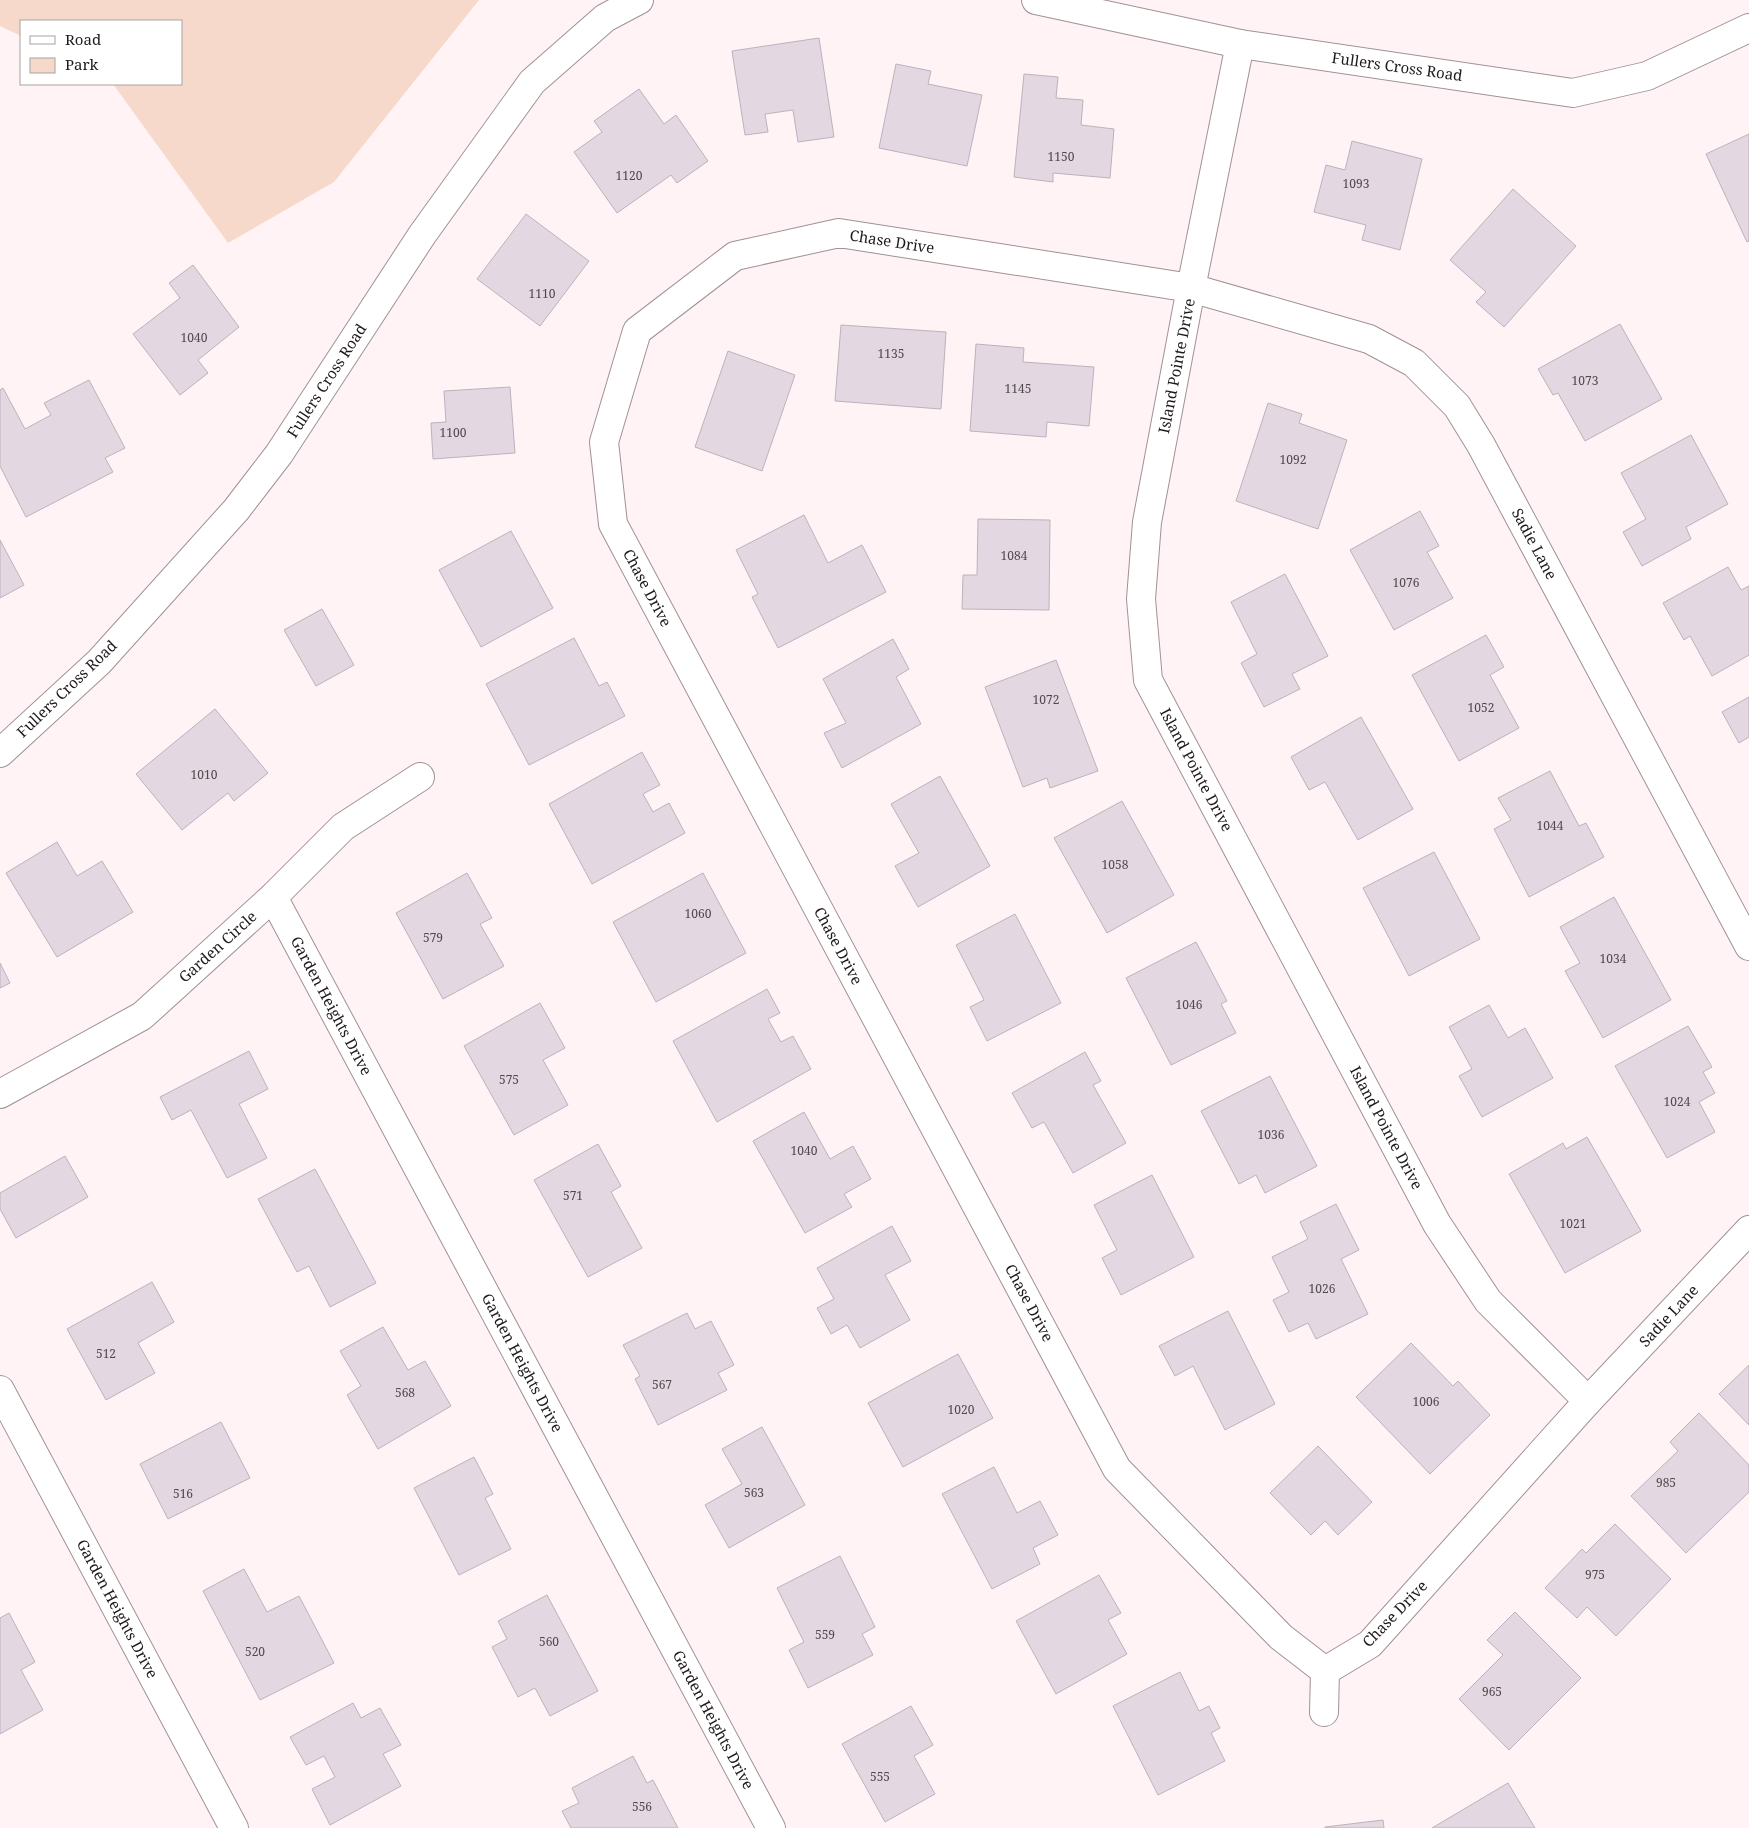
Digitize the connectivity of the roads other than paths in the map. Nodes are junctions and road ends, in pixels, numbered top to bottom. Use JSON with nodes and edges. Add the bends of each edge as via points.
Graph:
{"nodes":[{"id":1,"x":639,"y":0,"type":"edge"},
{"id":2,"x":1036,"y":0,"type":"edge"},
{"id":3,"x":1749,"y":28,"type":"edge"},
{"id":4,"x":1240,"y":44,"type":"junction"},
{"id":5,"x":1191,"y":288,"type":"junction"},
{"id":6,"x":0,"y":753,"type":"edge"},
{"id":7,"x":420,"y":777,"type":"dead end"},
{"id":8,"x":273,"y":897,"type":"junction"},
{"id":9,"x":1749,"y":946,"type":"edge"},
{"id":10,"x":0,"y":1094,"type":"edge"},
{"id":11,"x":1749,"y":1230,"type":"edge"},
{"id":12,"x":0,"y":1390,"type":"edge"},
{"id":13,"x":1588,"y":1401,"type":"junction"},
{"id":14,"x":1325,"y":1671,"type":"junction"},
{"id":15,"x":1324,"y":1712,"type":"dead end"},
{"id":16,"x":234,"y":1828,"type":"edge"},
{"id":17,"x":771,"y":1828,"type":"edge"}],
"edges":[{"from":1,"to":6,"type":"street","name":"Fullers Cross Road","via":[[605,18],[532,82],[422,236],[279,454],[236,510],[99,662]]},
{"from":2,"to":4,"type":"street","name":"Fullers Cross Road"},
{"from":3,"to":4,"type":"street","name":"Fullers Cross Road","via":[[1647,76],[1573,93]]},
{"from":4,"to":5,"type":"street","name":"Island Pointe Drive"},
{"from":5,"to":9,"type":"street","name":"Sadie Lane","via":[[1369,338],[1414,363],[1457,406],[1486,454]]},
{"from":5,"to":13,"type":"street","name":"Island Pointe Drive","via":[[1147,522],[1141,599],[1148,680],[1436,1224],[1488,1301]]},
{"from":5,"to":14,"type":"street","name":"Chase Drive","via":[[839,233],[735,256],[637,332],[604,442],[613,524],[1118,1469],[1281,1637]]},
{"from":7,"to":8,"type":"street","name":"Garden Circle","via":[[343,827]]},
{"from":8,"to":10,"type":"street","name":"Garden Circle","via":[[142,1016]]},
{"from":8,"to":17,"type":"street","name":"Garden Heights Drive"},
{"from":11,"to":13,"type":"street","name":"Sadie Lane"},
{"from":12,"to":16,"type":"street","name":"Garden Heights Drive"},
{"from":13,"to":14,"type":"street","name":"Chase Drive","via":[[1370,1644]]},
{"from":14,"to":15,"type":"street"}]}
